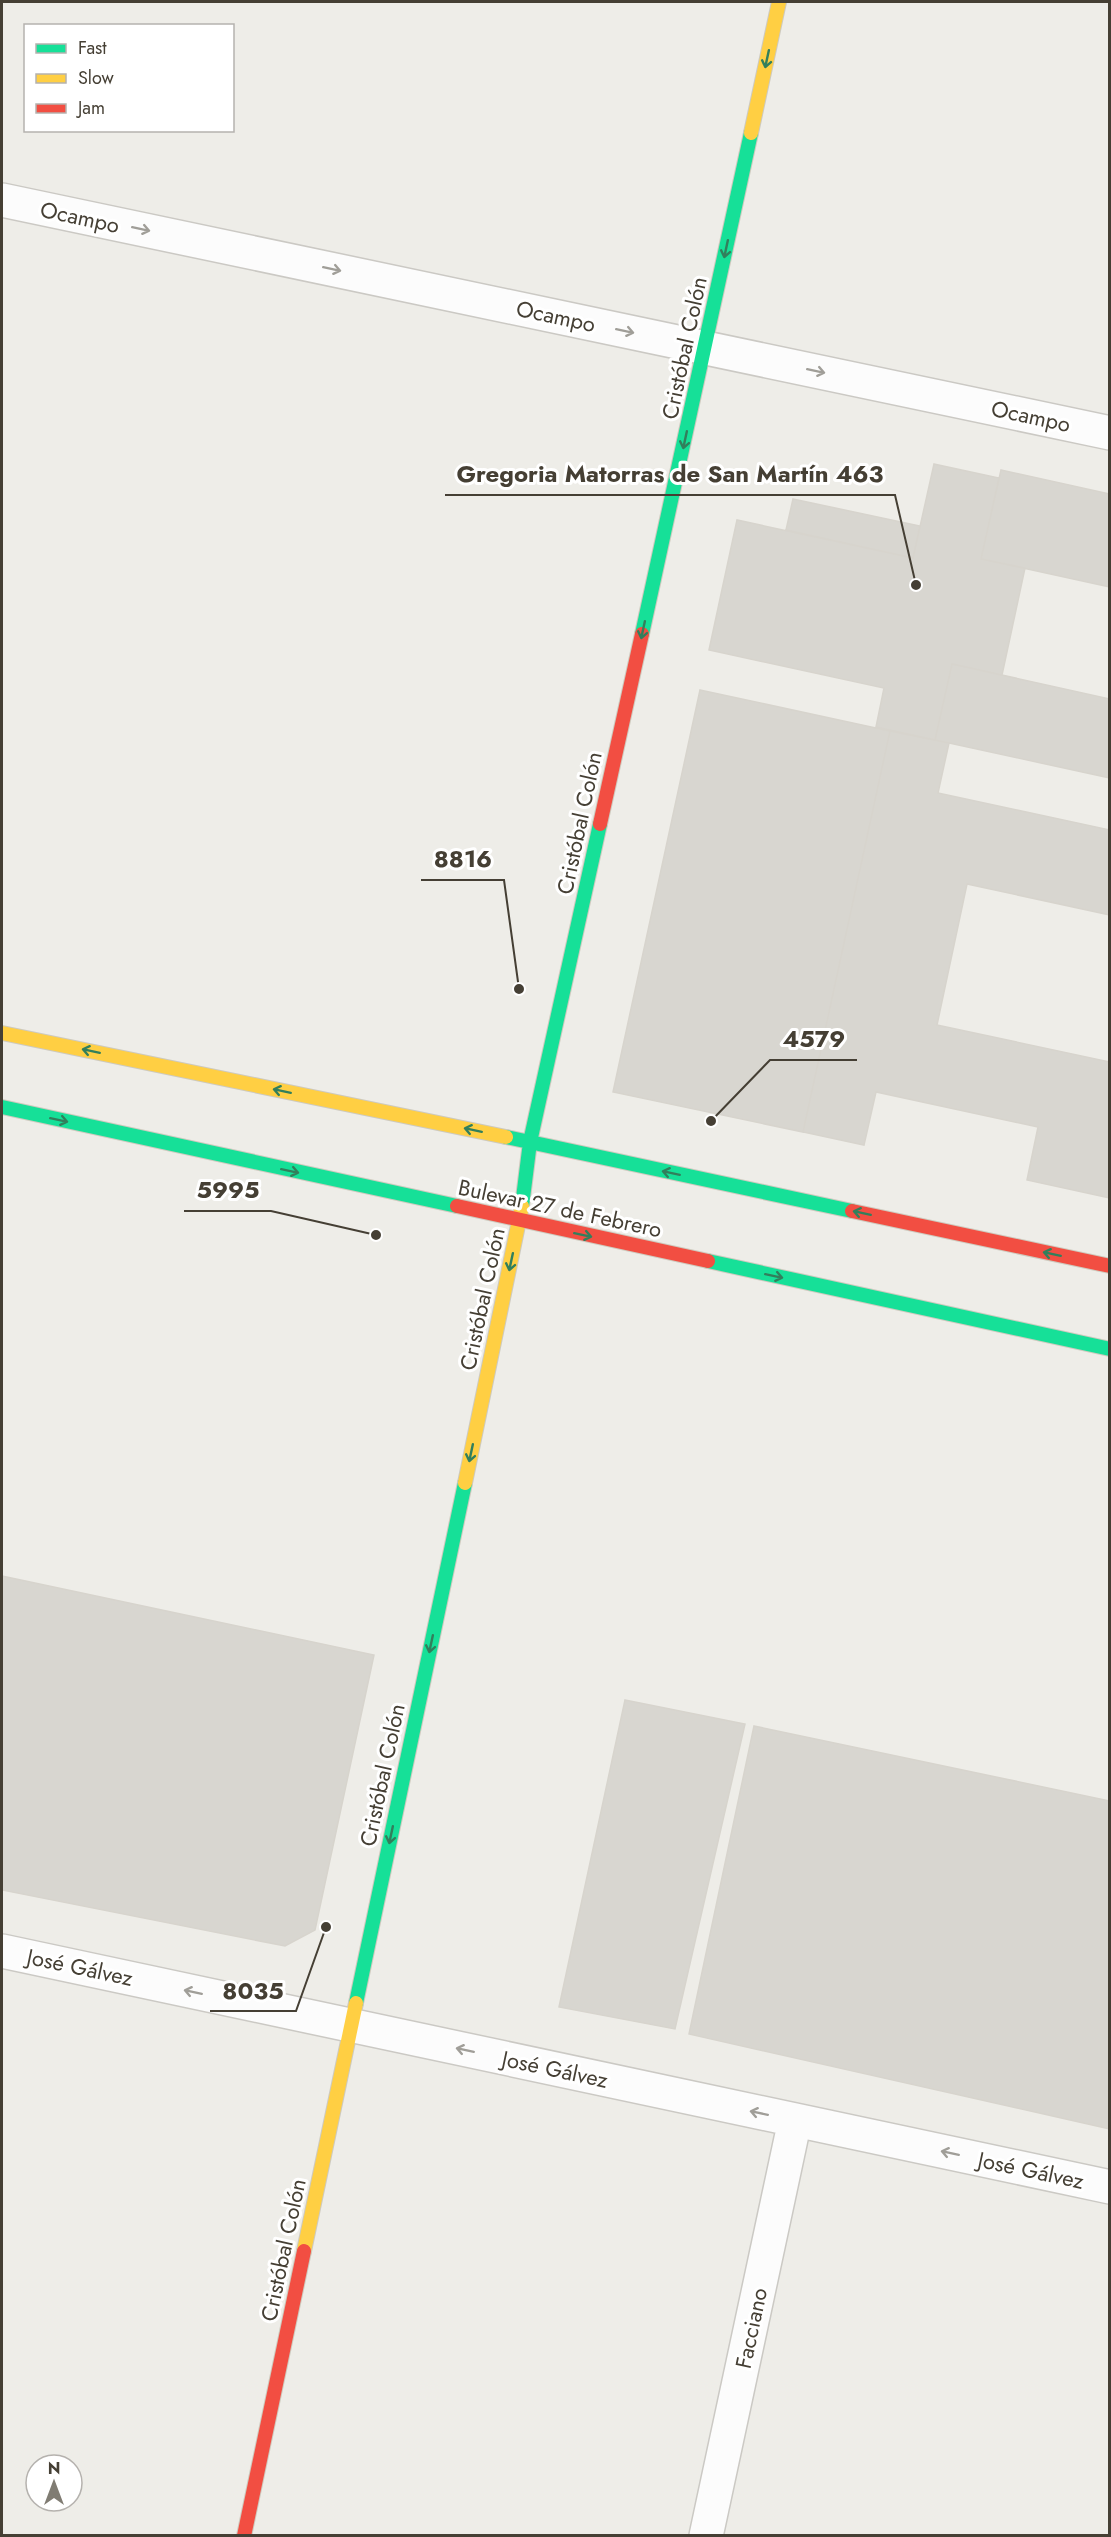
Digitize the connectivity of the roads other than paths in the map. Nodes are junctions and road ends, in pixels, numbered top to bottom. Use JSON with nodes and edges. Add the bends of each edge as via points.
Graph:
{"nodes":[{"id":1,"x":779,"y":2,"type":"edge"},
{"id":2,"x":2,"y":200,"type":"edge"},
{"id":3,"x":705,"y":348,"type":"junction"},
{"id":4,"x":1110,"y":433,"type":"edge"},
{"id":5,"x":2,"y":1033,"type":"edge"},
{"id":6,"x":2,"y":1107,"type":"edge"},
{"id":7,"x":530,"y":1142,"type":"junction"},
{"id":8,"x":520,"y":1221,"type":"junction"},
{"id":9,"x":1110,"y":1266,"type":"edge"},
{"id":10,"x":1110,"y":1348,"type":"edge"},
{"id":11,"x":2,"y":1951,"type":"edge"},
{"id":12,"x":351,"y":2025,"type":"junction"},
{"id":13,"x":795,"y":2121,"type":"junction"},
{"id":14,"x":1110,"y":2187,"type":"edge"},
{"id":15,"x":244,"y":2535,"type":"edge"},
{"id":16,"x":706,"y":2535,"type":"edge"}],
"edges":[{"from":1,"to":3,"type":"street","name":"Cristóbal Colón","one_way":true},
{"from":2,"to":3,"type":"street","name":"Ocampo","one_way":true},
{"from":3,"to":4,"type":"street","name":"Ocampo","one_way":true},
{"from":3,"to":7,"type":"street","name":"Cristóbal Colón","one_way":true},
{"from":7,"to":5,"type":"street","one_way":true},
{"from":6,"to":8,"type":"street","name":"Bulevar 27 de Febrero","one_way":true},
{"from":7,"to":8,"type":"street","name":"Cristóbal Colón"},
{"from":9,"to":7,"type":"street","one_way":true},
{"from":8,"to":10,"type":"street","name":"Bulevar 27 de Febrero","one_way":true},
{"from":8,"to":12,"type":"street","name":"Cristóbal Colón","one_way":true},
{"from":12,"to":11,"type":"street","name":"José Gálvez","one_way":true},
{"from":13,"to":12,"type":"street","name":"José Gálvez","one_way":true},
{"from":12,"to":15,"type":"street","name":"Cristóbal Colón"},
{"from":14,"to":13,"type":"street","name":"José Gálvez","one_way":true},
{"from":13,"to":16,"type":"street","name":"Facciano"}]}
